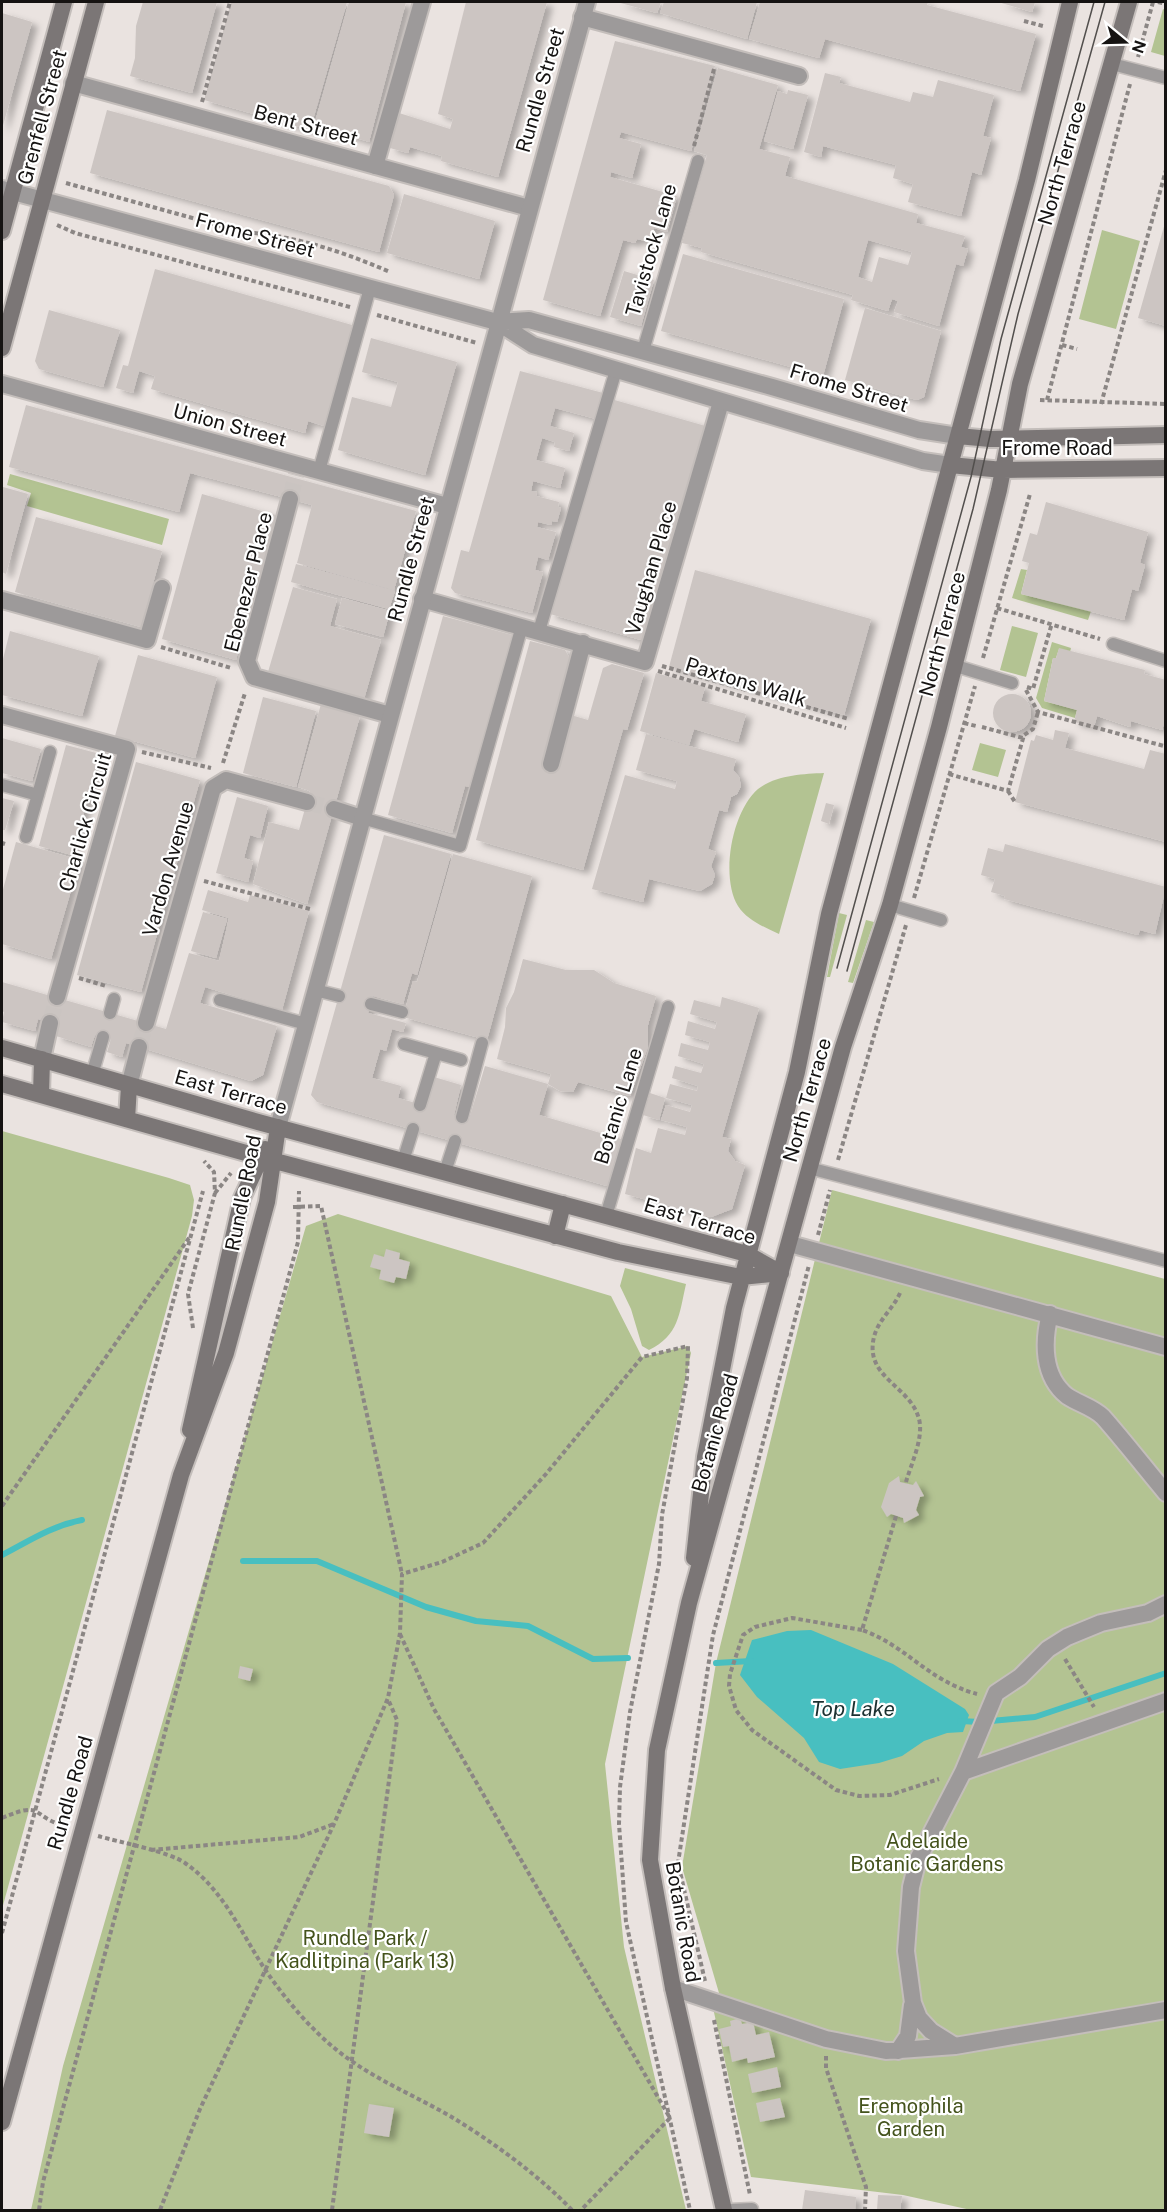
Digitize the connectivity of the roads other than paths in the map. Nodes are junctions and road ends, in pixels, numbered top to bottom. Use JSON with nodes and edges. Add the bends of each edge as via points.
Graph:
{"nodes":[{"id":1,"x":64,"y":2,"type":"edge"},
{"id":2,"x":96,"y":2,"type":"edge"},
{"id":3,"x":422,"y":2,"type":"edge"},
{"id":4,"x":1070,"y":2,"type":"edge"},
{"id":5,"x":1129,"y":2,"type":"edge"},
{"id":6,"x":585,"y":9,"type":"edge"},
{"id":7,"x":1112,"y":64,"type":"junction"},
{"id":8,"x":799,"y":76,"type":"dead end"},
{"id":9,"x":1166,"y":78,"type":"edge"},
{"id":10,"x":73,"y":83,"type":"junction"},
{"id":11,"x":698,"y":160,"type":"road end"},
{"id":12,"x":375,"y":166,"type":"junction"},
{"id":13,"x":7,"y":191,"type":"edge"},
{"id":14,"x":41,"y":200,"type":"junction"},
{"id":15,"x":529,"y":208,"type":"junction"},
{"id":16,"x":2,"y":231,"type":"edge"},
{"id":17,"x":370,"y":288,"type":"junction"},
{"id":18,"x":497,"y":322,"type":"junction"},
{"id":19,"x":2,"y":348,"type":"edge"},
{"id":20,"x":643,"y":351,"type":"junction"},
{"id":21,"x":616,"y":370,"type":"junction"},
{"id":22,"x":729,"y":375,"type":"junction"},
{"id":23,"x":2,"y":384,"type":"edge"},
{"id":24,"x":721,"y":402,"type":"junction"},
{"id":25,"x":1166,"y":435,"type":"edge"},
{"id":26,"x":958,"y":436,"type":"junction"},
{"id":27,"x":1009,"y":439,"type":"junction"},
{"id":28,"x":950,"y":465,"type":"junction"},
{"id":29,"x":1166,"y":468,"type":"edge"},
{"id":30,"x":1003,"y":470,"type":"junction"},
{"id":31,"x":319,"y":471,"type":"junction"},
{"id":32,"x":290,"y":499,"type":"tunnel mouth"},
{"id":33,"x":447,"y":506,"type":"junction"},
{"id":34,"x":162,"y":588,"type":"dead end"},
{"id":35,"x":422,"y":599,"type":"junction"},
{"id":36,"x":2,"y":600,"type":"edge"},
{"id":37,"x":522,"y":626,"type":"junction"},
{"id":38,"x":539,"y":631,"type":"junction"},
{"id":39,"x":583,"y":643,"type":"junction"},
{"id":40,"x":1113,"y":644,"type":"road end"},
{"id":41,"x":1166,"y":661,"type":"edge"},
{"id":42,"x":956,"y":666,"type":"junction"},
{"id":43,"x":1018,"y":685,"type":"road end"},
{"id":44,"x":390,"y":715,"type":"junction"},
{"id":45,"x":2,"y":716,"type":"edge"},
{"id":46,"x":50,"y":752,"type":"dead end"},
{"id":47,"x":551,"y":764,"type":"dead end"},
{"id":48,"x":2,"y":785,"type":"edge"},
{"id":49,"x":38,"y":795,"type":"junction"},
{"id":50,"x":307,"y":802,"type":"tunnel mouth"},
{"id":51,"x":334,"y":809,"type":"tunnel mouth"},
{"id":52,"x":362,"y":818,"type":"junction"},
{"id":53,"x":26,"y":837,"type":"dead end"},
{"id":54,"x":890,"y":905,"type":"junction"},
{"id":55,"x":941,"y":920,"type":"dead end"},
{"id":56,"x":315,"y":990,"type":"junction"},
{"id":57,"x":339,"y":996,"type":"dead end"},
{"id":58,"x":57,"y":997,"type":"tunnel mouth"},
{"id":59,"x":114,"y":999,"type":"dead end"},
{"id":60,"x":220,"y":1000,"type":"dead end"},
{"id":61,"x":371,"y":1004,"type":"dead end"},
{"id":62,"x":668,"y":1007,"type":"dead end"},
{"id":63,"x":402,"y":1012,"type":"dead end"},
{"id":64,"x":110,"y":1013,"type":"dead end"},
{"id":65,"x":50,"y":1023,"type":"tunnel mouth"},
{"id":66,"x":146,"y":1023,"type":"tunnel mouth"},
{"id":67,"x":306,"y":1024,"type":"junction"},
{"id":68,"x":103,"y":1037,"type":"dead end"},
{"id":69,"x":482,"y":1043,"type":"dead end"},
{"id":70,"x":404,"y":1044,"type":"dead end"},
{"id":71,"x":2,"y":1047,"type":"edge"},
{"id":72,"x":139,"y":1047,"type":"tunnel mouth"},
{"id":73,"x":436,"y":1053,"type":"junction"},
{"id":74,"x":42,"y":1059,"type":"junction"},
{"id":75,"x":461,"y":1060,"type":"dead end"},
{"id":76,"x":92,"y":1075,"type":"junction"},
{"id":77,"x":2,"y":1083,"type":"edge"},
{"id":78,"x":129,"y":1086,"type":"junction"},
{"id":79,"x":41,"y":1095,"type":"junction"},
{"id":80,"x":420,"y":1105,"type":"dead end"},
{"id":81,"x":462,"y":1117,"type":"dead end"},
{"id":82,"x":127,"y":1119,"type":"junction"},
{"id":83,"x":278,"y":1127,"type":"junction"},
{"id":84,"x":413,"y":1129,"type":"dead end"},
{"id":85,"x":455,"y":1141,"type":"dead end"},
{"id":86,"x":267,"y":1159,"type":"junction"},
{"id":87,"x":403,"y":1161,"type":"junction"},
{"id":88,"x":809,"y":1168,"type":"junction"},
{"id":89,"x":445,"y":1172,"type":"junction"},
{"id":90,"x":563,"y":1204,"type":"junction"},
{"id":91,"x":606,"y":1215,"type":"junction"},
{"id":92,"x":555,"y":1236,"type":"junction"},
{"id":93,"x":790,"y":1244,"type":"junction"},
{"id":94,"x":747,"y":1254,"type":"junction"},
{"id":95,"x":1166,"y":1261,"type":"edge"},
{"id":96,"x":782,"y":1273,"type":"junction"},
{"id":97,"x":741,"y":1277,"type":"junction"},
{"id":98,"x":1050,"y":1314,"type":"junction"},
{"id":99,"x":1166,"y":1347,"type":"edge"},
{"id":100,"x":181,"y":1475,"type":"junction"},
{"id":101,"x":1166,"y":1493,"type":"edge"},
{"id":102,"x":689,"y":1604,"type":"junction"},
{"id":103,"x":1166,"y":1604,"type":"edge"},
{"id":104,"x":1166,"y":1701,"type":"edge"},
{"id":105,"x":963,"y":1772,"type":"junction"},
{"id":106,"x":673,"y":1988,"type":"junction"},
{"id":107,"x":911,"y":1992,"type":"junction"},
{"id":108,"x":1166,"y":2010,"type":"edge"},
{"id":109,"x":954,"y":2046,"type":"junction"},
{"id":110,"x":898,"y":2051,"type":"junction"},
{"id":111,"x":2,"y":2122,"type":"edge"},
{"id":112,"x":753,"y":2209,"type":"road end"},
{"id":113,"x":724,"y":2211,"type":"edge"},
{"id":114,"x":730,"y":2211,"type":"edge"}],
"edges":[{"from":1,"to":13,"type":"main road","name":"Grenfell Street"},
{"from":2,"to":10,"type":"main road","name":"Grenfell Street"},
{"from":3,"to":12,"type":"street"},
{"from":4,"to":26,"type":"main road","name":"North Terrace"},
{"from":5,"to":7,"type":"main road","name":"North Terrace"},
{"from":6,"to":8,"type":"street"},
{"from":6,"to":15,"type":"street","name":"Rundle Street"},
{"from":7,"to":9,"type":"lane"},
{"from":7,"to":27,"type":"main road","name":"North Terrace","via":[[1020,384]]},
{"from":10,"to":12,"type":"street","name":"Bent Street"},
{"from":10,"to":14,"type":"main road","name":"Grenfell Street"},
{"from":11,"to":20,"type":"lane","name":"Tavistock Lane"},
{"from":12,"to":15,"type":"street","name":"Bent Street"},
{"from":13,"to":14,"type":"street","name":"Frome Street"},
{"from":13,"to":16,"type":"main road","name":"Grenfell Street"},
{"from":14,"to":17,"type":"street","name":"Frome Street"},
{"from":14,"to":19,"type":"main road","name":"Grenfell Street"},
{"from":15,"to":18,"type":"street","name":"Rundle Street"},
{"from":17,"to":18,"type":"street","name":"Frome Street"},
{"from":17,"to":31,"type":"lane"},
{"from":18,"to":20,"type":"street","name":"Frome Street","via":[[529,320]]},
{"from":18,"to":21,"type":"street","name":"Frome Street","via":[[533,345]]},
{"from":18,"to":33,"type":"street","name":"Rundle Street"},
{"from":20,"to":22,"type":"street","name":"Frome Street"},
{"from":21,"to":24,"type":"street","name":"Frome Street"},
{"from":21,"to":38,"type":"lane"},
{"from":22,"to":24,"type":"street"},
{"from":22,"to":26,"type":"street","name":"Frome Street","via":[[919,430]]},
{"from":23,"to":31,"type":"street","name":"Union Street","via":[[298,470]]},
{"from":24,"to":28,"type":"street","name":"Frome Street","via":[[922,461]]},
{"from":24,"to":39,"type":"street","name":"Vaughan Place","via":[[645,662]]},
{"from":25,"to":27,"type":"main road","name":"Frome Road"},
{"from":26,"to":27,"type":"main road","name":"Frome Road"},
{"from":26,"to":28,"type":"main road","name":"North Terrace"},
{"from":27,"to":30,"type":"main road","name":"North Terrace"},
{"from":28,"to":30,"type":"main road","name":"Frome Road"},
{"from":28,"to":94,"type":"main road","name":"North Terrace","via":[[865,771],[829,914],[797,1072]]},
{"from":29,"to":30,"type":"main road","name":"Frome Road"},
{"from":30,"to":42,"type":"main road","name":"North Terrace"},
{"from":31,"to":33,"type":"street","name":"Union Street"},
{"from":32,"to":44,"type":"street","name":"Ebenezer Place","via":[[247,661],[254,677]]},
{"from":33,"to":35,"type":"street","name":"Rundle Street"},
{"from":34,"to":36,"type":"street","via":[[147,640]]},
{"from":35,"to":37,"type":"street","name":"Vaughan Place"},
{"from":35,"to":44,"type":"street","name":"Rundle Street"},
{"from":37,"to":38,"type":"street","name":"Vaughan Place"},
{"from":37,"to":52,"type":"lane","via":[[460,846]]},
{"from":38,"to":39,"type":"street","name":"Vaughan Place"},
{"from":39,"to":47,"type":"street"},
{"from":40,"to":41,"type":"lane"},
{"from":42,"to":43,"type":"lane"},
{"from":42,"to":54,"type":"main road","name":"North Terrace"},
{"from":44,"to":52,"type":"street","name":"Rundle Street"},
{"from":45,"to":58,"type":"street","name":"Charlick Circuit","via":[[127,749]]},
{"from":46,"to":49,"type":"lane"},
{"from":48,"to":49,"type":"lane"},
{"from":49,"to":53,"type":"lane"},
{"from":50,"to":66,"type":"street","name":"Vardon Avenue","via":[[226,780],[213,788]]},
{"from":51,"to":52,"type":"street"},
{"from":52,"to":56,"type":"street","name":"Rundle Street"},
{"from":54,"to":55,"type":"lane"},
{"from":54,"to":88,"type":"main road","name":"North Terrace","via":[[843,1047]]},
{"from":56,"to":57,"type":"lane"},
{"from":56,"to":67,"type":"street","name":"Rundle Street"},
{"from":59,"to":64,"type":"lane"},
{"from":60,"to":67,"type":"lane"},
{"from":61,"to":63,"type":"lane"},
{"from":62,"to":91,"type":"lane","name":"Botanic Lane"},
{"from":65,"to":74,"type":"street"},
{"from":67,"to":83,"type":"street","name":"Rundle Street"},
{"from":68,"to":76,"type":"lane"},
{"from":69,"to":81,"type":"lane"},
{"from":70,"to":73,"type":"lane"},
{"from":71,"to":74,"type":"main road","name":"East Terrace"},
{"from":72,"to":78,"type":"street"},
{"from":73,"to":75,"type":"lane"},
{"from":73,"to":80,"type":"lane"},
{"from":74,"to":76,"type":"main road","name":"East Terrace"},
{"from":74,"to":79,"type":"main road"},
{"from":76,"to":78,"type":"main road","name":"East Terrace"},
{"from":77,"to":79,"type":"main road","name":"East Terrace"},
{"from":78,"to":82,"type":"main road"},
{"from":78,"to":83,"type":"main road","name":"East Terrace"},
{"from":79,"to":82,"type":"main road","name":"East Terrace"},
{"from":82,"to":86,"type":"main road","name":"East Terrace"},
{"from":83,"to":86,"type":"main road","name":"Rundle Road"},
{"from":83,"to":87,"type":"main road","name":"East Terrace"},
{"from":84,"to":87,"type":"lane"},
{"from":85,"to":89,"type":"lane"},
{"from":86,"to":92,"type":"main road","name":"East Terrace"},
{"from":86,"to":100,"type":"main road","name":"Rundle Road","via":[[267,1202],[226,1353]]},
{"from":86,"to":100,"type":"main road","name":"Rundle Road","via":[[240,1206]]},
{"from":87,"to":89,"type":"main road","name":"East Terrace"},
{"from":88,"to":93,"type":"main road","name":"North Terrace"},
{"from":88,"to":95,"type":"lane"},
{"from":89,"to":90,"type":"main road","name":"East Terrace"},
{"from":90,"to":91,"type":"main road","name":"East Terrace"},
{"from":90,"to":92,"type":"main road"},
{"from":91,"to":94,"type":"main road","name":"East Terrace"},
{"from":92,"to":97,"type":"main road","name":"East Terrace"},
{"from":93,"to":96,"type":"main road","name":"North Terrace"},
{"from":93,"to":98,"type":"street"},
{"from":94,"to":96,"type":"main road","name":"East Terrace"},
{"from":94,"to":97,"type":"main road","name":"North Terrace"},
{"from":96,"to":97,"type":"main road","name":"East Terrace"},
{"from":96,"to":102,"type":"main road","name":"Botanic Road"},
{"from":97,"to":102,"type":"main road","name":"Botanic Road","via":[[705,1457]]},
{"from":98,"to":99,"type":"street"},
{"from":98,"to":101,"type":"street","via":[[1046,1355],[1058,1387],[1101,1416]]},
{"from":100,"to":111,"type":"main road","name":"Rundle Road"},
{"from":102,"to":106,"type":"main road","name":"Botanic Road","via":[[657,1750],[650,1860]]},
{"from":103,"to":105,"type":"street","via":[[1148,1613],[1101,1623],[1056,1644],[996,1693]]},
{"from":104,"to":105,"type":"street"},
{"from":105,"to":107,"type":"street","via":[[913,1875],[906,1932]]},
{"from":106,"to":110,"type":"street","via":[[826,2039],[867,2049]]},
{"from":106,"to":113,"type":"main road","name":"Botanic Road"},
{"from":107,"to":109,"type":"street","via":[[924,2024]]},
{"from":107,"to":110,"type":"street","via":[[912,2023]]},
{"from":108,"to":109,"type":"street"},
{"from":109,"to":110,"type":"street"},
{"from":112,"to":114,"type":"lane"}]}
